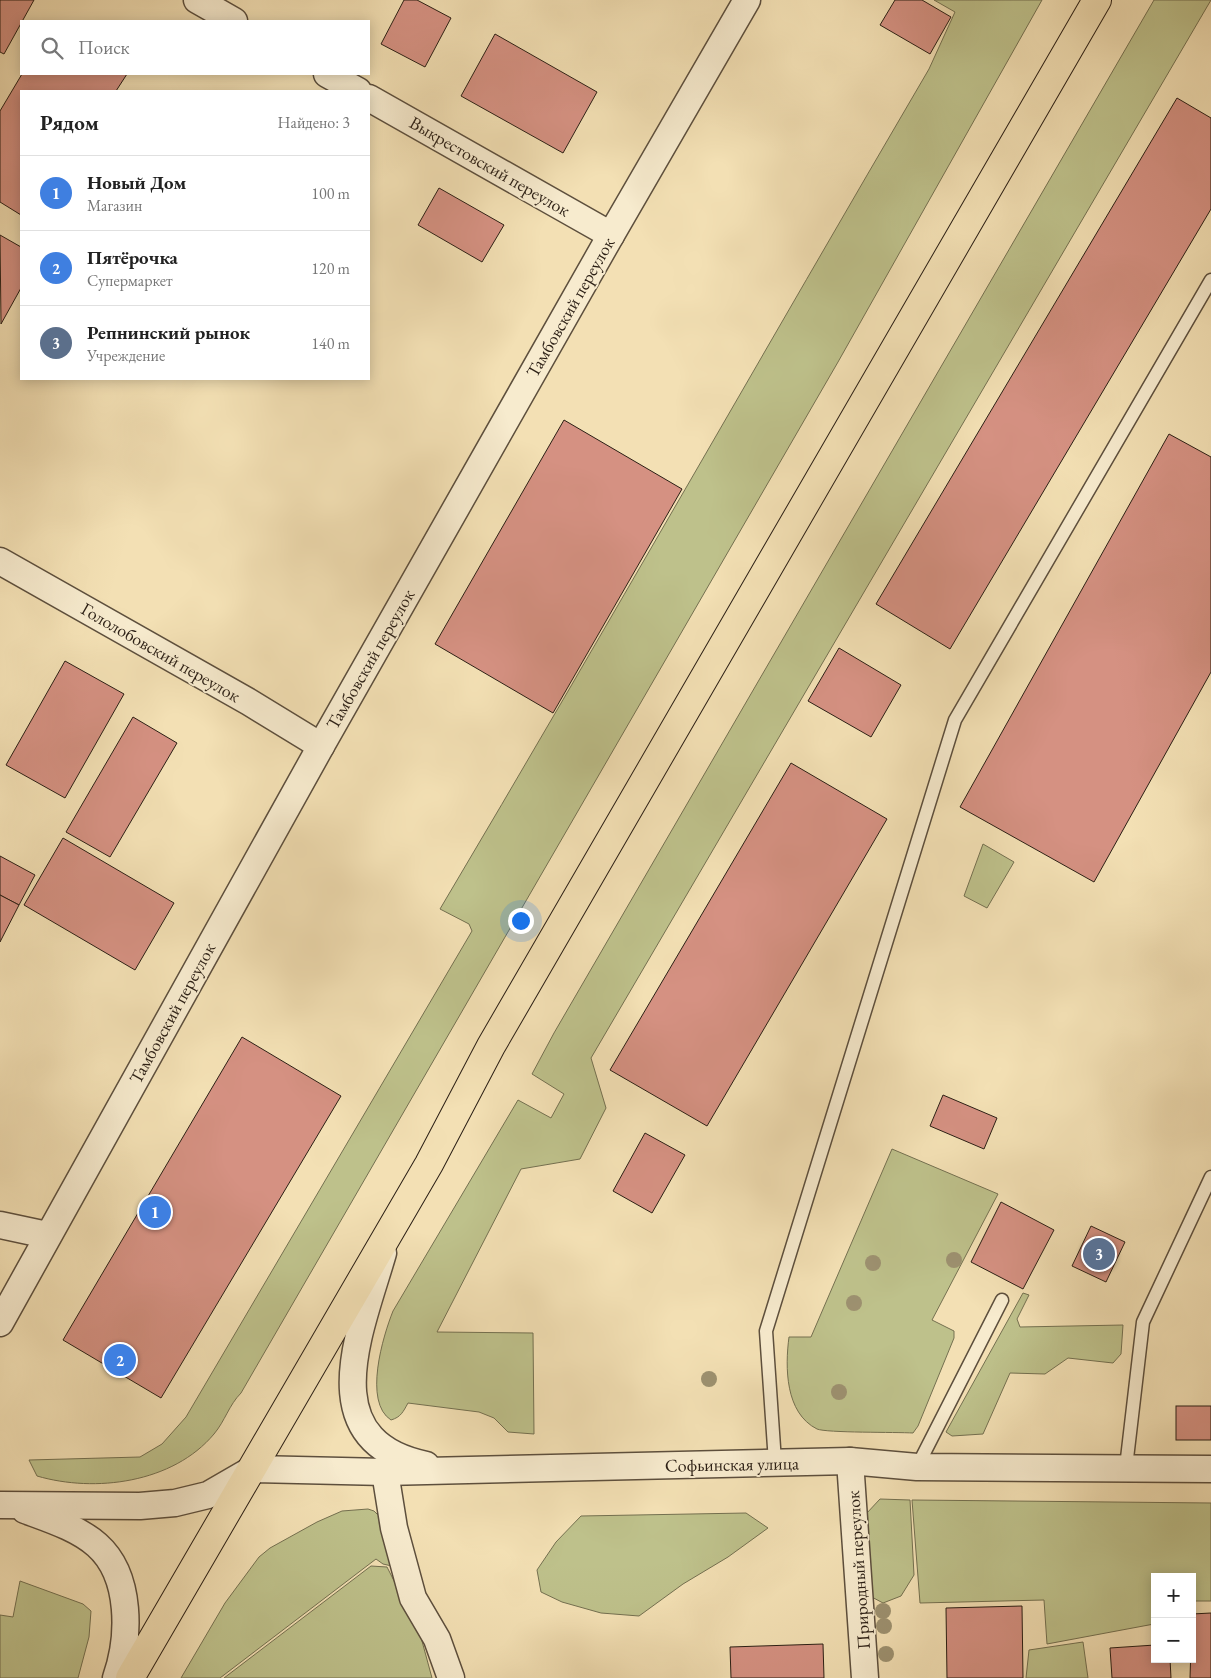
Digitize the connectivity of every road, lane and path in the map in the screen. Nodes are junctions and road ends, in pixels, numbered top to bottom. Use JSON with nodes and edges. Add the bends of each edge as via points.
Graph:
{"nodes":[{"id":1,"x":197,"y":0,"type":"edge"},
{"id":2,"x":747,"y":0,"type":"edge"},
{"id":3,"x":1098,"y":0,"type":"edge"},
{"id":4,"x":232,"y":20,"type":"edge"},
{"id":5,"x":329,"y":75,"type":"edge"},
{"id":6,"x":356,"y":90,"type":"edge"},
{"id":7,"x":370,"y":99,"type":"edge"},
{"id":8,"x":611,"y":235,"type":"junction"},
{"id":9,"x":1211,"y":280,"type":"edge"},
{"id":10,"x":0,"y":560,"type":"edge"},
{"id":11,"x":321,"y":746,"type":"junction"},
{"id":12,"x":1211,"y":1177,"type":"edge"},
{"id":13,"x":0,"y":1225,"type":"edge"},
{"id":14,"x":47,"y":1235,"type":"junction"},
{"id":15,"x":388,"y":1235,"type":"junction"},
{"id":16,"x":1002,"y":1300,"type":"dead end"},
{"id":17,"x":0,"y":1322,"type":"edge"},
{"id":18,"x":850,"y":1461,"type":"junction"},
{"id":19,"x":775,"y":1462,"type":"junction"},
{"id":20,"x":917,"y":1467,"type":"junction"},
{"id":21,"x":1126,"y":1467,"type":"junction"},
{"id":22,"x":253,"y":1469,"type":"junction"},
{"id":23,"x":1211,"y":1469,"type":"edge"},
{"id":24,"x":479,"y":1471,"type":"junction"},
{"id":25,"x":385,"y":1472,"type":"junction"},
{"id":26,"x":6,"y":1505,"type":"edge"},
{"id":27,"x":116,"y":1678,"type":"edge"},
{"id":28,"x":130,"y":1678,"type":"edge"},
{"id":29,"x":451,"y":1678,"type":"edge"},
{"id":30,"x":865,"y":1678,"type":"edge"}],
"edges":[{"from":1,"to":4,"type":"street"},
{"from":2,"to":8,"type":"street","name":"Тамбовский переулок"},
{"from":3,"to":15,"type":"highway","via":[[511,1012]]},
{"from":5,"to":6,"type":"street"},
{"from":7,"to":8,"type":"street","name":"Выкрестовский переулок"},
{"from":8,"to":11,"type":"street","name":"Тамбовский переулок"},
{"from":9,"to":19,"type":"lane","via":[[955,720],[766,1331]]},
{"from":10,"to":11,"type":"street","name":"Гололобовский переулок"},
{"from":11,"to":14,"type":"street","name":"Тамбовский переулок"},
{"from":12,"to":21,"type":"lane","via":[[1143,1322]]},
{"from":13,"to":14,"type":"street"},
{"from":14,"to":17,"type":"street","name":"Тамбовский переулок"},
{"from":15,"to":22,"type":"highway"},
{"from":15,"to":24,"type":"street","via":[[358,1340],[354,1366],[353,1396],[360,1423],[379,1445],[402,1458],[442,1468]]},
{"from":16,"to":20,"type":"lane"},
{"from":18,"to":19,"type":"street","name":"Софьинская улица"},
{"from":18,"to":20,"type":"street","name":"Софьинская улица"},
{"from":18,"to":30,"type":"street","name":"Природный переулок"},
{"from":19,"to":24,"type":"street","name":"Софьинская улица"},
{"from":20,"to":21,"type":"street","name":"Софьинская улица"},
{"from":21,"to":23,"type":"street","name":"Софьинская улица"},
{"from":22,"to":25,"type":"street","name":"Софьинская улица"},
{"from":22,"to":26,"type":"street","via":[[208,1495],[175,1503],[140,1506]]},
{"from":22,"to":28,"type":"highway"},
{"from":24,"to":25,"type":"street","name":"Софьинская улица"},
{"from":25,"to":29,"type":"street","via":[[394,1528],[413,1598],[437,1639]]},
{"from":26,"to":27,"type":"street","via":[[86,1537],[113,1565],[121,1590],[125,1621],[125,1641]]}]}
